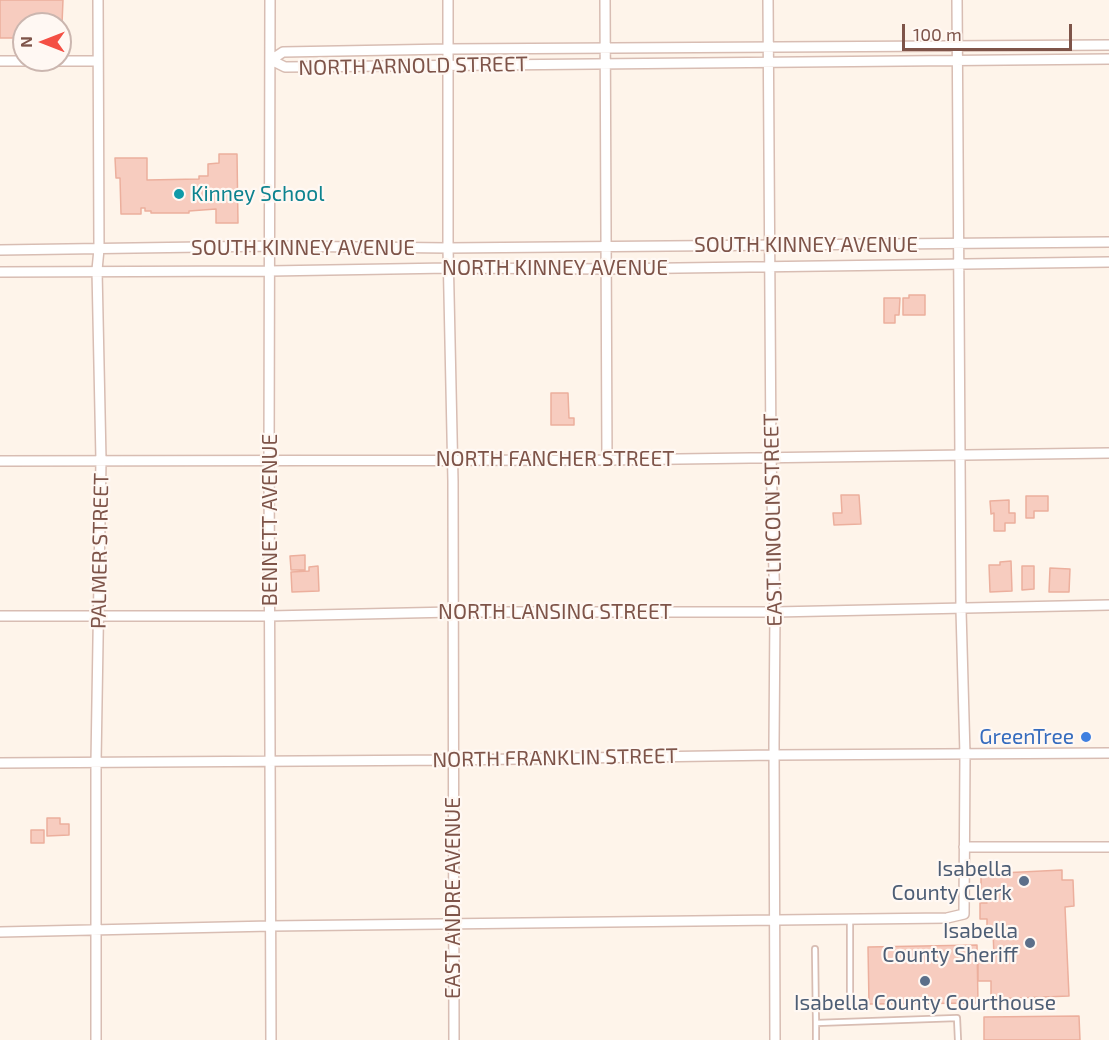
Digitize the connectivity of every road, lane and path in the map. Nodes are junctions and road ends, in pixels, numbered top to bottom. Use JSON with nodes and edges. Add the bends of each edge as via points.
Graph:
{"nodes":[{"id":1,"x":98,"y":0,"type":"edge"},
{"id":2,"x":270,"y":0,"type":"edge"},
{"id":3,"x":448,"y":0,"type":"edge"},
{"id":4,"x":605,"y":0,"type":"edge"},
{"id":5,"x":768,"y":0,"type":"edge"},
{"id":6,"x":957,"y":0,"type":"edge"},
{"id":7,"x":957,"y":45,"type":"junction"},
{"id":8,"x":1109,"y":45,"type":"edge"},
{"id":9,"x":605,"y":48,"type":"junction"},
{"id":10,"x":768,"y":48,"type":"junction"},
{"id":11,"x":449,"y":49,"type":"junction"},
{"id":12,"x":1109,"y":59,"type":"edge"},
{"id":13,"x":271,"y":60,"type":"junction"},
{"id":14,"x":0,"y":61,"type":"edge"},
{"id":15,"x":98,"y":61,"type":"junction"},
{"id":16,"x":956,"y":61,"type":"junction"},
{"id":17,"x":605,"y":63,"type":"junction"},
{"id":18,"x":767,"y":63,"type":"junction"},
{"id":19,"x":449,"y":66,"type":"junction"},
{"id":20,"x":1109,"y":242,"type":"edge"},
{"id":21,"x":958,"y":243,"type":"junction"},
{"id":22,"x":770,"y":245,"type":"junction"},
{"id":23,"x":269,"y":246,"type":"junction"},
{"id":24,"x":606,"y":246,"type":"junction"},
{"id":25,"x":448,"y":248,"type":"junction"},
{"id":26,"x":99,"y":249,"type":"junction"},
{"id":27,"x":0,"y":250,"type":"edge"},
{"id":28,"x":1109,"y":262,"type":"edge"},
{"id":29,"x":958,"y":264,"type":"junction"},
{"id":30,"x":770,"y":267,"type":"junction"},
{"id":31,"x":449,"y":268,"type":"junction"},
{"id":32,"x":607,"y":269,"type":"junction"},
{"id":33,"x":97,"y":270,"type":"junction"},
{"id":34,"x":270,"y":271,"type":"junction"},
{"id":35,"x":0,"y":272,"type":"edge"},
{"id":36,"x":1109,"y":453,"type":"edge"},
{"id":37,"x":960,"y":455,"type":"junction"},
{"id":38,"x":771,"y":456,"type":"junction"},
{"id":39,"x":101,"y":460,"type":"junction"},
{"id":40,"x":269,"y":460,"type":"junction"},
{"id":41,"x":452,"y":460,"type":"junction"},
{"id":42,"x":606,"y":460,"type":"junction"},
{"id":43,"x":0,"y":461,"type":"edge"},
{"id":44,"x":1109,"y":605,"type":"edge"},
{"id":45,"x":961,"y":610,"type":"junction"},
{"id":46,"x":453,"y":612,"type":"junction"},
{"id":47,"x":776,"y":612,"type":"junction"},
{"id":48,"x":0,"y":616,"type":"edge"},
{"id":49,"x":99,"y":616,"type":"junction"},
{"id":50,"x":270,"y":616,"type":"junction"},
{"id":51,"x":1109,"y":753,"type":"edge"},
{"id":52,"x":774,"y":755,"type":"junction"},
{"id":53,"x":964,"y":755,"type":"junction"},
{"id":54,"x":271,"y":760,"type":"junction"},
{"id":55,"x":454,"y":760,"type":"junction"},
{"id":56,"x":0,"y":762,"type":"edge"},
{"id":57,"x":96,"y":762,"type":"junction"},
{"id":58,"x":964,"y":847,"type":"junction"},
{"id":59,"x":1109,"y":847,"type":"edge"},
{"id":60,"x":850,"y":920,"type":"junction"},
{"id":61,"x":774,"y":921,"type":"junction"},
{"id":62,"x":452,"y":924,"type":"junction"},
{"id":63,"x":271,"y":926,"type":"junction"},
{"id":64,"x":96,"y":930,"type":"junction"},
{"id":65,"x":0,"y":932,"type":"edge"},
{"id":66,"x":815,"y":948,"type":"dead end"},
{"id":67,"x":850,"y":993,"type":"dead end"},
{"id":68,"x":816,"y":1023,"type":"junction"},
{"id":69,"x":96,"y":1040,"type":"edge"},
{"id":70,"x":271,"y":1040,"type":"edge"},
{"id":71,"x":454,"y":1040,"type":"edge"},
{"id":72,"x":775,"y":1040,"type":"edge"},
{"id":73,"x":816,"y":1040,"type":"edge"},
{"id":74,"x":958,"y":1040,"type":"edge"}],
"edges":[{"from":1,"to":15,"type":"street","name":"PALMER STREET"},
{"from":2,"to":13,"type":"street","name":"BENNETT AVENUE"},
{"from":3,"to":11,"type":"street","name":"EAST ANDRE AVENUE"},
{"from":4,"to":9,"type":"street"},
{"from":5,"to":10,"type":"street","name":"EAST LINCOLN STREET"},
{"from":6,"to":7,"type":"street"},
{"from":7,"to":8,"type":"street","name":"NORTH ARNOLD STREET"},
{"from":7,"to":10,"type":"street","name":"NORTH ARNOLD STREET"},
{"from":7,"to":16,"type":"street"},
{"from":9,"to":10,"type":"street","name":"NORTH ARNOLD STREET"},
{"from":9,"to":11,"type":"street","name":"NORTH ARNOLD STREET"},
{"from":9,"to":17,"type":"street"},
{"from":10,"to":18,"type":"street","name":"EAST LINCOLN STREET"},
{"from":11,"to":13,"type":"street","name":"NORTH ARNOLD STREET","via":[[283,52]]},
{"from":11,"to":19,"type":"street","name":"EAST ANDRE AVENUE"},
{"from":12,"to":16,"type":"street","name":"NORTH ARNOLD STREET"},
{"from":13,"to":19,"type":"street","name":"NORTH ARNOLD STREET","via":[[285,67]]},
{"from":13,"to":23,"type":"street","name":"BENNETT AVENUE"},
{"from":14,"to":15,"type":"street"},
{"from":15,"to":26,"type":"street","name":"PALMER STREET"},
{"from":16,"to":18,"type":"street","name":"NORTH ARNOLD STREET"},
{"from":16,"to":21,"type":"street"},
{"from":17,"to":18,"type":"street","name":"NORTH ARNOLD STREET"},
{"from":17,"to":19,"type":"street","name":"NORTH ARNOLD STREET"},
{"from":17,"to":24,"type":"street"},
{"from":18,"to":22,"type":"street","name":"EAST LINCOLN STREET"},
{"from":19,"to":25,"type":"street","name":"EAST ANDRE AVENUE"},
{"from":20,"to":21,"type":"street","name":"SOUTH KINNEY AVENUE"},
{"from":21,"to":22,"type":"street","name":"SOUTH KINNEY AVENUE"},
{"from":21,"to":29,"type":"street"},
{"from":22,"to":24,"type":"street","name":"SOUTH KINNEY AVENUE"},
{"from":22,"to":30,"type":"street","name":"EAST LINCOLN STREET"},
{"from":23,"to":25,"type":"street","name":"SOUTH KINNEY AVENUE"},
{"from":23,"to":26,"type":"street","name":"SOUTH KINNEY AVENUE"},
{"from":23,"to":34,"type":"street","name":"BENNETT AVENUE"},
{"from":24,"to":25,"type":"street","name":"SOUTH KINNEY AVENUE"},
{"from":24,"to":32,"type":"street"},
{"from":25,"to":31,"type":"street","name":"EAST ANDRE AVENUE"},
{"from":26,"to":27,"type":"street","name":"SOUTH KINNEY AVENUE"},
{"from":26,"to":33,"type":"street","name":"PALMER STREET"},
{"from":28,"to":29,"type":"street","name":"NORTH KINNEY AVENUE"},
{"from":29,"to":30,"type":"street","name":"NORTH KINNEY AVENUE"},
{"from":29,"to":37,"type":"street"},
{"from":30,"to":32,"type":"street","name":"NORTH KINNEY AVENUE"},
{"from":30,"to":38,"type":"street","name":"EAST LINCOLN STREET"},
{"from":31,"to":32,"type":"street","name":"NORTH KINNEY AVENUE"},
{"from":31,"to":34,"type":"street","name":"NORTH KINNEY AVENUE"},
{"from":31,"to":41,"type":"street","name":"EAST ANDRE AVENUE"},
{"from":32,"to":42,"type":"street"},
{"from":33,"to":34,"type":"street","name":"NORTH KINNEY AVENUE"},
{"from":33,"to":35,"type":"street","name":"NORTH KINNEY AVENUE"},
{"from":33,"to":39,"type":"street","name":"PALMER STREET"},
{"from":34,"to":40,"type":"street","name":"BENNETT AVENUE"},
{"from":36,"to":37,"type":"street","name":"NORTH FANCHER STREET"},
{"from":37,"to":38,"type":"street","name":"NORTH FANCHER STREET"},
{"from":37,"to":45,"type":"street"},
{"from":38,"to":42,"type":"street","name":"NORTH FANCHER STREET"},
{"from":38,"to":47,"type":"street","name":"EAST LINCOLN STREET"},
{"from":39,"to":40,"type":"street","name":"NORTH FANCHER STREET"},
{"from":39,"to":43,"type":"street","name":"NORTH FANCHER STREET"},
{"from":39,"to":49,"type":"street","name":"PALMER STREET"},
{"from":40,"to":41,"type":"street","name":"NORTH FANCHER STREET"},
{"from":40,"to":50,"type":"street","name":"BENNETT AVENUE"},
{"from":41,"to":42,"type":"street","name":"NORTH FANCHER STREET"},
{"from":41,"to":46,"type":"street","name":"EAST ANDRE AVENUE"},
{"from":44,"to":45,"type":"street","name":"NORTH LANSING STREET"},
{"from":45,"to":47,"type":"street","name":"NORTH LANSING STREET"},
{"from":45,"to":53,"type":"street"},
{"from":46,"to":47,"type":"street","name":"NORTH LANSING STREET"},
{"from":46,"to":50,"type":"street","name":"NORTH LANSING STREET"},
{"from":46,"to":55,"type":"street","name":"EAST ANDRE AVENUE"},
{"from":47,"to":52,"type":"street","name":"EAST LINCOLN STREET"},
{"from":48,"to":49,"type":"street","name":"NORTH LANSING STREET"},
{"from":49,"to":50,"type":"street","name":"NORTH LANSING STREET"},
{"from":49,"to":57,"type":"street","name":"PALMER STREET"},
{"from":50,"to":54,"type":"street","name":"BENNETT AVENUE"},
{"from":51,"to":53,"type":"street","name":"NORTH FRANKLIN STREET"},
{"from":52,"to":53,"type":"street","name":"NORTH FRANKLIN STREET"},
{"from":52,"to":55,"type":"street","name":"NORTH FRANKLIN STREET"},
{"from":52,"to":61,"type":"street","name":"EAST LINCOLN STREET"},
{"from":53,"to":58,"type":"street"},
{"from":54,"to":55,"type":"street","name":"NORTH FRANKLIN STREET"},
{"from":54,"to":57,"type":"street","name":"NORTH FRANKLIN STREET"},
{"from":54,"to":63,"type":"street","name":"BENNETT AVENUE"},
{"from":55,"to":62,"type":"street","name":"EAST ANDRE AVENUE"},
{"from":56,"to":57,"type":"street","name":"NORTH FRANKLIN STREET"},
{"from":57,"to":64,"type":"street","name":"PALMER STREET"},
{"from":58,"to":59,"type":"street"},
{"from":58,"to":60,"type":"street","via":[[964,914],[947,918]]},
{"from":60,"to":61,"type":"street"},
{"from":60,"to":67,"type":"lane"},
{"from":61,"to":62,"type":"street"},
{"from":61,"to":72,"type":"street","name":"EAST LINCOLN STREET"},
{"from":62,"to":63,"type":"street"},
{"from":62,"to":71,"type":"street","name":"EAST ANDRE AVENUE"},
{"from":63,"to":64,"type":"street"},
{"from":63,"to":70,"type":"street","name":"BENNETT AVENUE"},
{"from":64,"to":65,"type":"street"},
{"from":64,"to":69,"type":"street","name":"PALMER STREET"},
{"from":66,"to":68,"type":"lane"},
{"from":68,"to":73,"type":"lane"},
{"from":68,"to":74,"type":"lane","via":[[957,1018]]}]}
